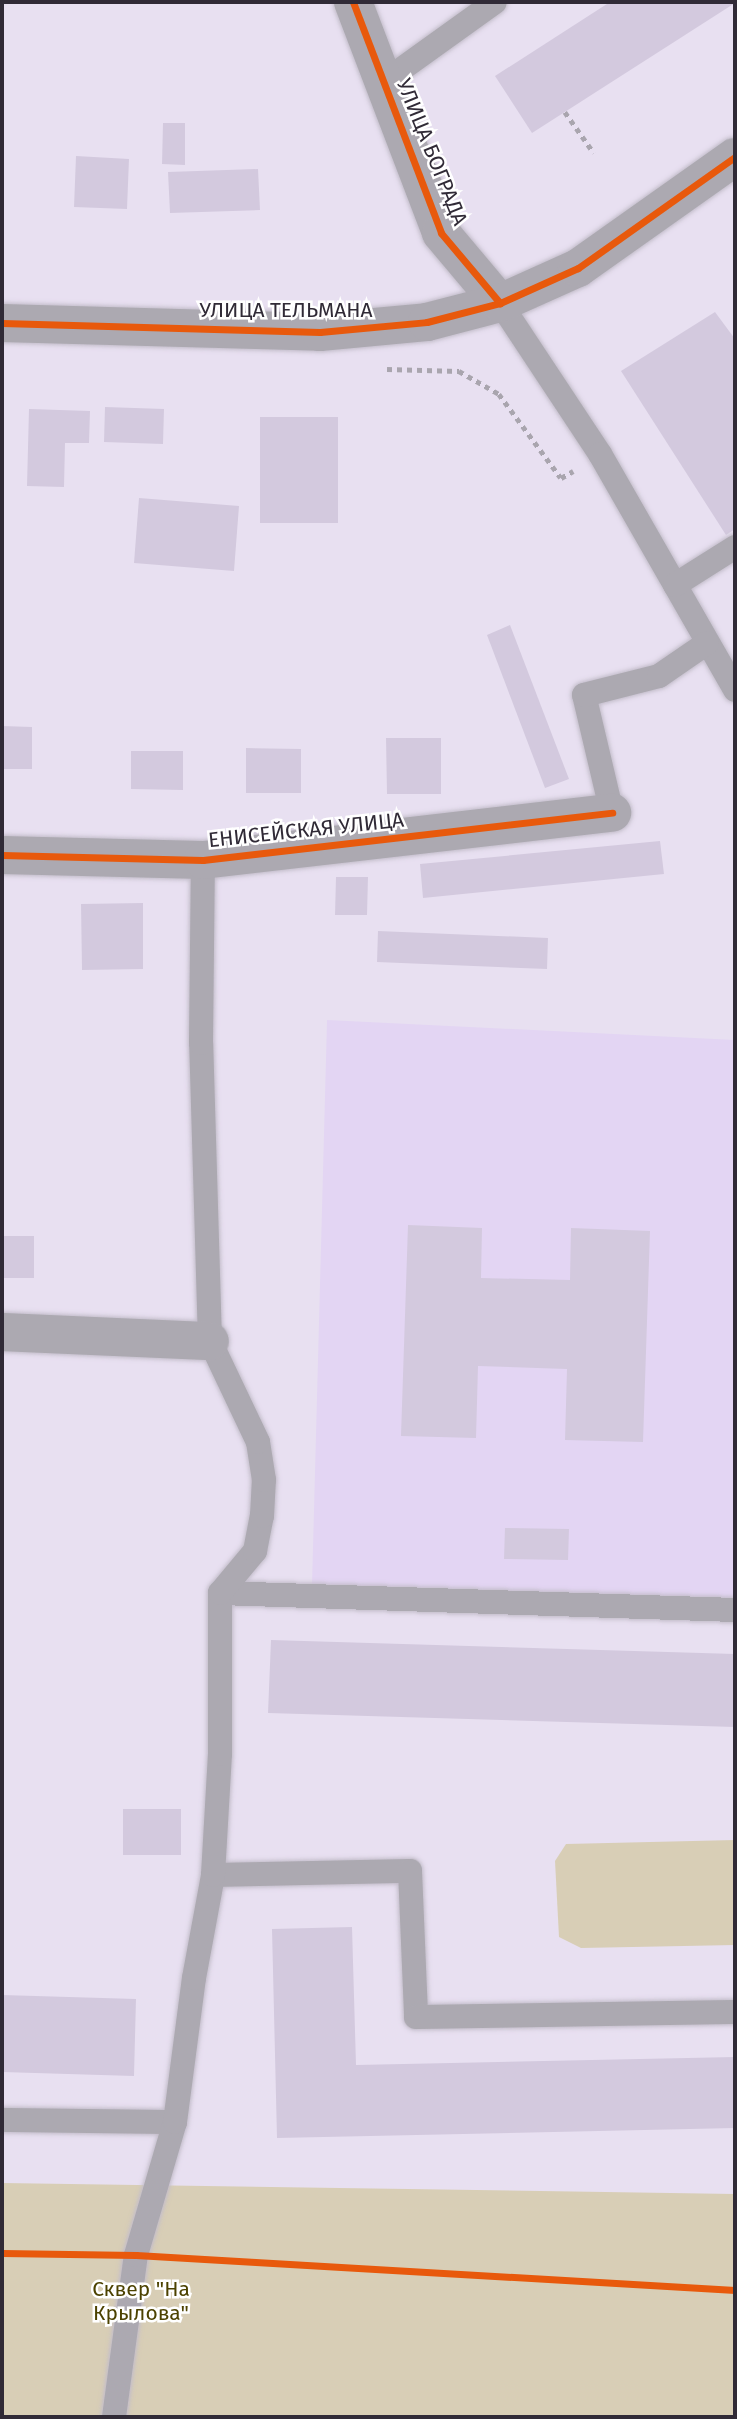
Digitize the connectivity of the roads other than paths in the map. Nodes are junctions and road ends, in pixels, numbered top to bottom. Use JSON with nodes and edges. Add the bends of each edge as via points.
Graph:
{"nodes":[{"id":1,"x":353,"y":2,"type":"edge"},
{"id":2,"x":495,"y":2,"type":"edge"},
{"id":3,"x":385,"y":80,"type":"junction"},
{"id":4,"x":735,"y":157,"type":"edge"},
{"id":5,"x":500,"y":303,"type":"junction"},
{"id":6,"x":2,"y":323,"type":"edge"},
{"id":7,"x":735,"y":547,"type":"edge"},
{"id":8,"x":675,"y":585,"type":"junction"},
{"id":9,"x":706,"y":643,"type":"junction"},
{"id":10,"x":735,"y":690,"type":"edge"},
{"id":11,"x":612,"y":813,"type":"joint"},
{"id":12,"x":2,"y":855,"type":"edge"},
{"id":13,"x":203,"y":860,"type":"junction"},
{"id":14,"x":2,"y":1332,"type":"edge"},
{"id":15,"x":210,"y":1341,"type":"junction"},
{"id":16,"x":220,"y":1593,"type":"junction"},
{"id":17,"x":735,"y":1610,"type":"edge"},
{"id":18,"x":214,"y":1875,"type":"junction"},
{"id":19,"x":735,"y":2012,"type":"edge"},
{"id":20,"x":2,"y":2120,"type":"edge"},
{"id":21,"x":175,"y":2122,"type":"junction"},
{"id":22,"x":114,"y":2417,"type":"edge"}],
"edges":[{"from":1,"to":3,"type":"street","name":"УЛИЦА БОГРАДА"},
{"from":2,"to":3,"type":"lane"},
{"from":3,"to":5,"type":"street","name":"УЛИЦА БОГРАДА","via":[[441,233]]},
{"from":4,"to":5,"type":"street","name":"УЛИЦА ТЕЛЬМАНА","via":[[578,268]]},
{"from":5,"to":6,"type":"street","name":"УЛИЦА ТЕЛЬМАНА","via":[[415,323],[320,332]]},
{"from":5,"to":8,"type":"lane","via":[[600,454]]},
{"from":7,"to":8,"type":"lane"},
{"from":8,"to":9,"type":"lane"},
{"from":9,"to":10,"type":"lane"},
{"from":9,"to":11,"type":"lane","via":[[659,676],[584,695]]},
{"from":11,"to":13,"type":"street","name":"ЕНИСЕЙСКАЯ УЛИЦА"},
{"from":12,"to":13,"type":"street","name":"ЕНИСЕЙСКАЯ УЛИЦА"},
{"from":13,"to":15,"type":"lane","via":[[201,1043]]},
{"from":14,"to":15,"type":"street"},
{"from":15,"to":16,"type":"lane","via":[[258,1442],[264,1480],[255,1551]]},
{"from":16,"to":17,"type":"lane"},
{"from":16,"to":18,"type":"lane"},
{"from":18,"to":19,"type":"lane","via":[[410,1871],[416,2017]]},
{"from":18,"to":21,"type":"lane","via":[[194,1978]]},
{"from":20,"to":21,"type":"lane"},
{"from":21,"to":22,"type":"lane","via":[[136,2255]]}]}
